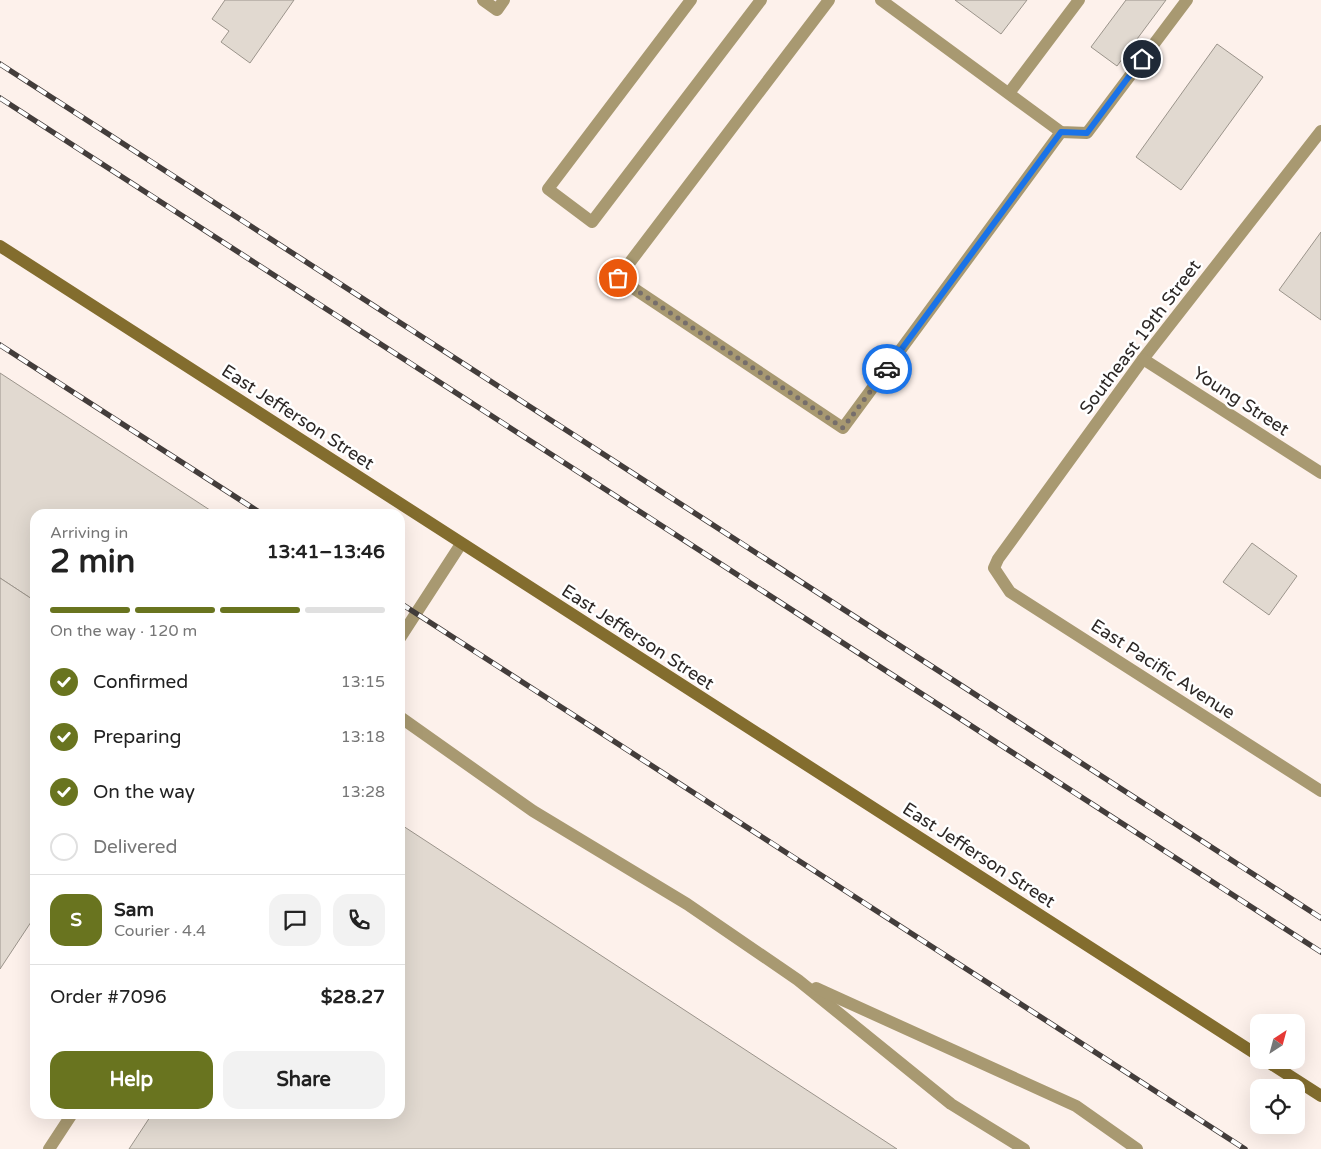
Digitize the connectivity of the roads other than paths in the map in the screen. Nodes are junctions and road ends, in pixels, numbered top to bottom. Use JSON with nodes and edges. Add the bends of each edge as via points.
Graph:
{"nodes":[{"id":1,"x":483,"y":0,"type":"edge"},
{"id":2,"x":504,"y":0,"type":"edge"},
{"id":3,"x":691,"y":0,"type":"edge"},
{"id":4,"x":761,"y":0,"type":"edge"},
{"id":5,"x":829,"y":0,"type":"edge"},
{"id":6,"x":881,"y":0,"type":"edge"},
{"id":7,"x":1079,"y":0,"type":"edge"},
{"id":8,"x":1187,"y":0,"type":"edge"},
{"id":9,"x":1008,"y":93,"type":"junction"},
{"id":10,"x":1321,"y":131,"type":"edge"},
{"id":11,"x":1061,"y":132,"type":"junction"},
{"id":12,"x":0,"y":246,"type":"edge"},
{"id":13,"x":1143,"y":359,"type":"junction"},
{"id":14,"x":1321,"y":473,"type":"edge"},
{"id":15,"x":461,"y":544,"type":"junction"},
{"id":16,"x":994,"y":568,"type":"joint"},
{"id":17,"x":405,"y":630,"type":"edge"},
{"id":18,"x":405,"y":721,"type":"edge"},
{"id":19,"x":1321,"y":791,"type":"edge"},
{"id":20,"x":798,"y":980,"type":"junction"},
{"id":21,"x":1250,"y":1050,"type":"edge"},
{"id":22,"x":1280,"y":1069,"type":"edge"},
{"id":23,"x":1321,"y":1096,"type":"edge"},
{"id":24,"x":69,"y":1119,"type":"edge"},
{"id":25,"x":49,"y":1149,"type":"edge"},
{"id":26,"x":1024,"y":1149,"type":"edge"},
{"id":27,"x":1137,"y":1149,"type":"edge"}],
"edges":[{"from":1,"to":2,"type":"street","via":[[497,10]]},
{"from":3,"to":4,"type":"street","via":[[548,189],[592,222]]},
{"from":5,"to":11,"type":"street","via":[[618,278],[843,428]]},
{"from":6,"to":9,"type":"street"},
{"from":7,"to":9,"type":"street"},
{"from":8,"to":11,"type":"street","via":[[1087,133]]},
{"from":9,"to":11,"type":"street"},
{"from":10,"to":13,"type":"street","name":"Southeast 19th Street"},
{"from":12,"to":15,"type":"main road","name":"East Jefferson Street"},
{"from":13,"to":14,"type":"street","name":"Young Street"},
{"from":13,"to":16,"type":"street","name":"Southeast 19th Street"},
{"from":15,"to":17,"type":"street"},
{"from":15,"to":21,"type":"main road","name":"East Jefferson Street"},
{"from":16,"to":19,"type":"street","name":"East Pacific Avenue","via":[[1010,592]]},
{"from":18,"to":20,"type":"street","via":[[533,811],[687,904]]},
{"from":20,"to":26,"type":"street","via":[[952,1104]]},
{"from":20,"to":27,"type":"street","via":[[1076,1106]]},
{"from":22,"to":23,"type":"main road"},
{"from":24,"to":25,"type":"street"}]}
